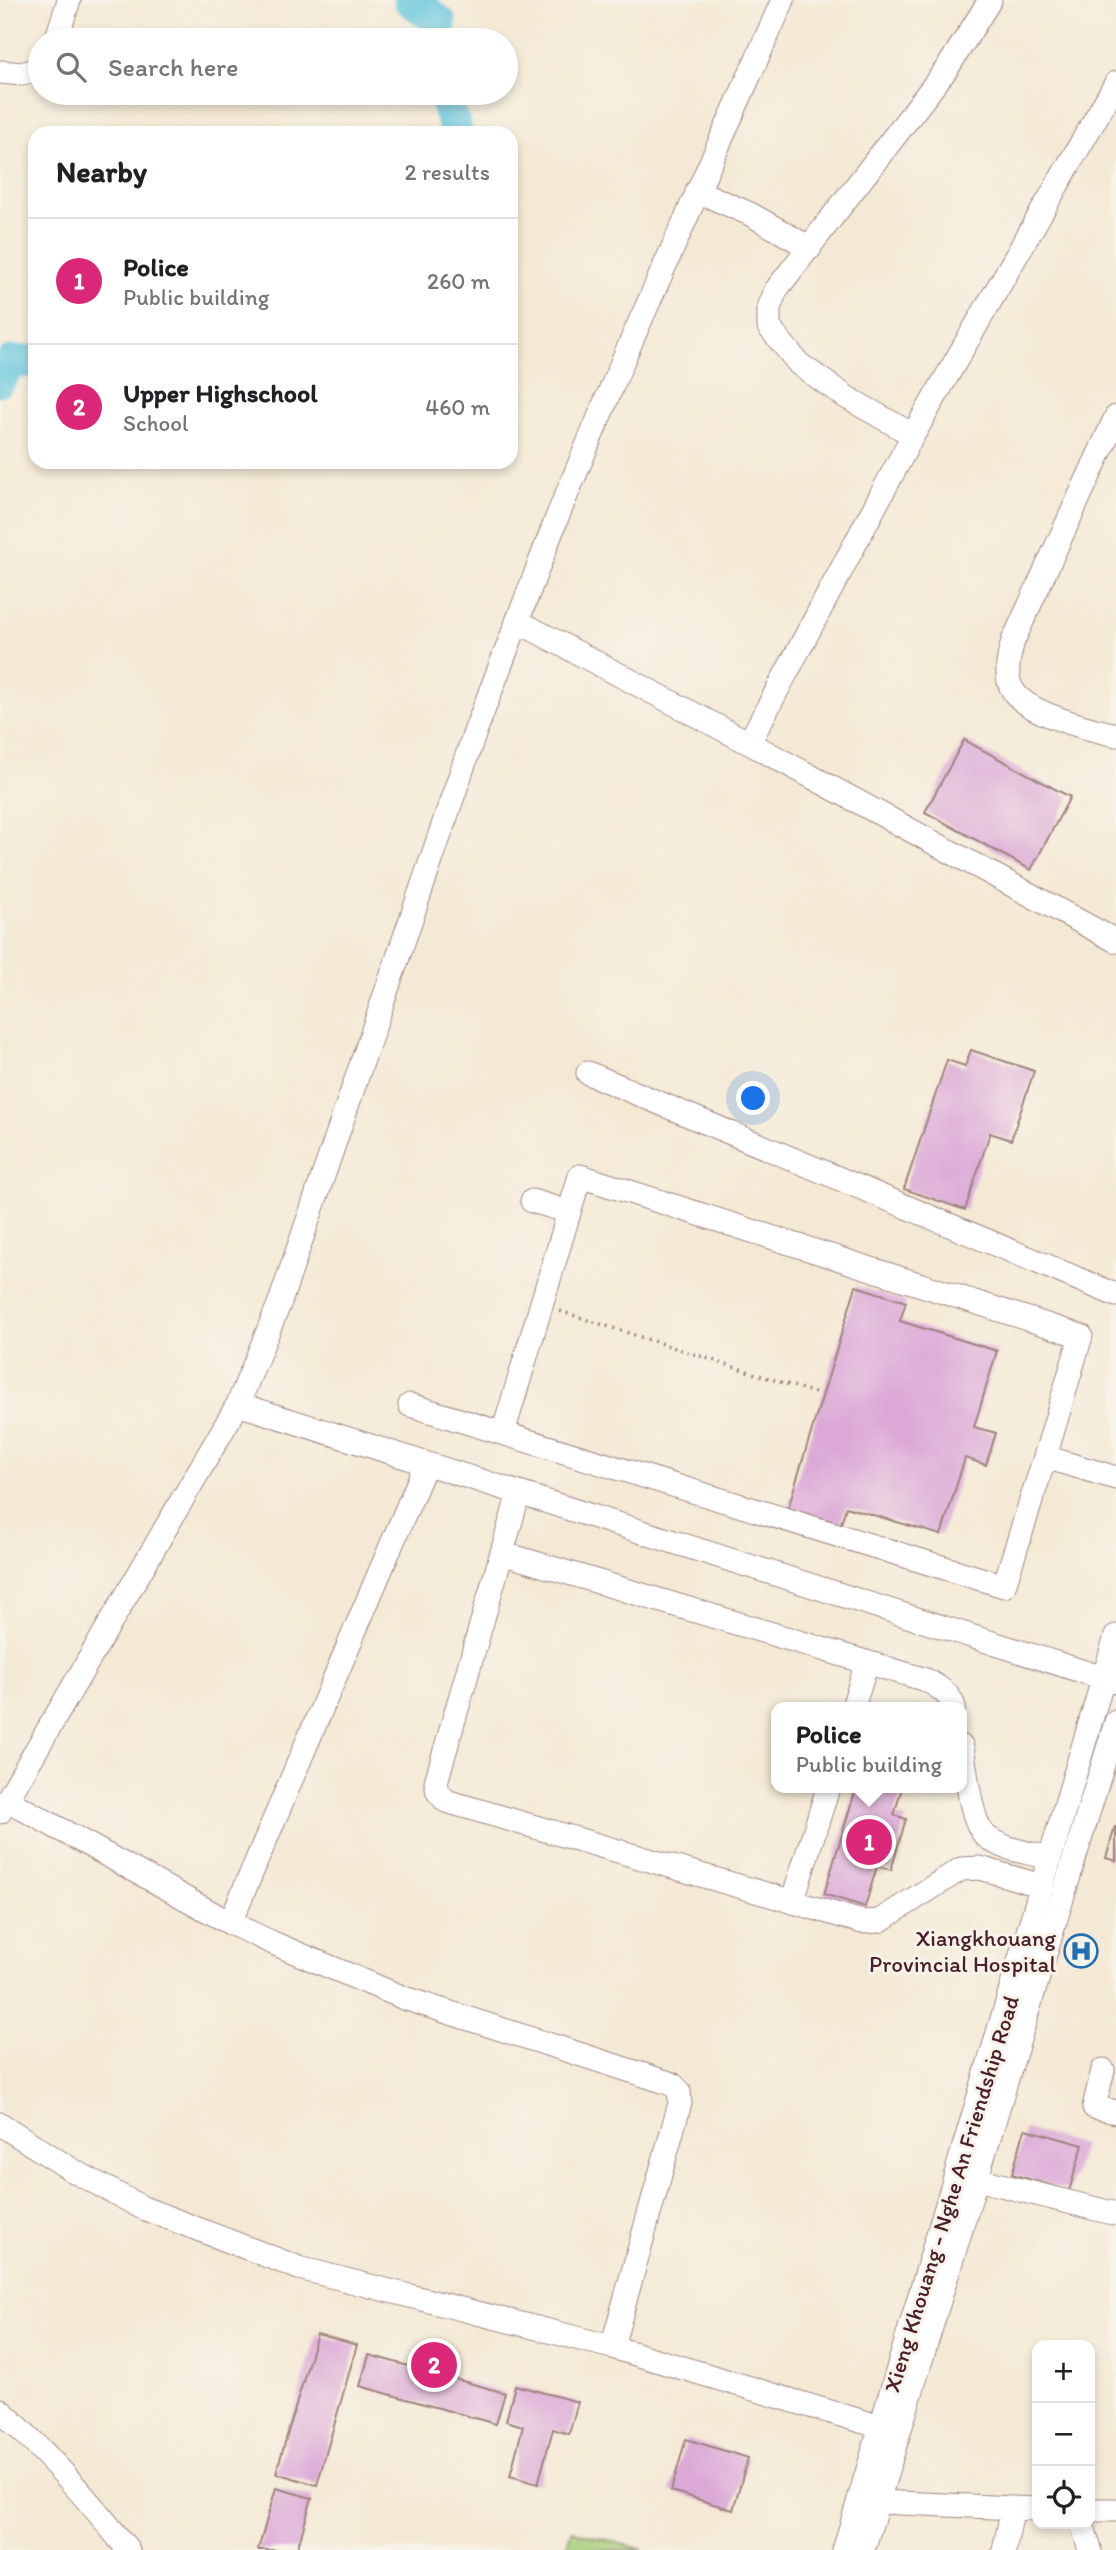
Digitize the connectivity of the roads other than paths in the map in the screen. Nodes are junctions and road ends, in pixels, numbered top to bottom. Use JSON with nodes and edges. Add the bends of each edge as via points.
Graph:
{"nodes":[{"id":1,"x":69,"y":0,"type":"edge"},
{"id":2,"x":783,"y":0,"type":"edge"},
{"id":3,"x":989,"y":0,"type":"edge"},
{"id":4,"x":61,"y":28,"type":"edge"},
{"id":5,"x":0,"y":72,"type":"edge"},
{"id":6,"x":28,"y":72,"type":"edge"},
{"id":7,"x":1116,"y":83,"type":"edge"},
{"id":8,"x":697,"y":191,"type":"junction"},
{"id":9,"x":810,"y":248,"type":"junction"},
{"id":10,"x":1116,"y":417,"type":"edge"},
{"id":11,"x":914,"y":435,"type":"junction"},
{"id":12,"x":517,"y":621,"type":"junction"},
{"id":13,"x":1116,"y":735,"type":"edge"},
{"id":14,"x":749,"y":743,"type":"junction"},
{"id":15,"x":1116,"y":940,"type":"edge"},
{"id":16,"x":588,"y":1073,"type":"dead end"},
{"id":17,"x":532,"y":1201,"type":"dead end"},
{"id":18,"x":569,"y":1212,"type":"junction"},
{"id":19,"x":1116,"y":1295,"type":"edge"},
{"id":20,"x":239,"y":1404,"type":"junction"},
{"id":21,"x":410,"y":1405,"type":"dead end"},
{"id":22,"x":503,"y":1433,"type":"junction"},
{"id":23,"x":1045,"y":1457,"type":"junction"},
{"id":24,"x":426,"y":1464,"type":"junction"},
{"id":25,"x":1116,"y":1478,"type":"edge"},
{"id":26,"x":519,"y":1493,"type":"junction"},
{"id":27,"x":502,"y":1553,"type":"junction"},
{"id":28,"x":1116,"y":1636,"type":"edge"},
{"id":29,"x":867,"y":1662,"type":"junction"},
{"id":30,"x":1110,"y":1681,"type":"edge"},
{"id":31,"x":855,"y":1702,"type":"edge"},
{"id":32,"x":951,"y":1702,"type":"edge"},
{"id":33,"x":1116,"y":1722,"type":"edge"},
{"id":34,"x":967,"y":1774,"type":"edge"},
{"id":35,"x":826,"y":1793,"type":"edge"},
{"id":36,"x":4,"y":1806,"type":"edge"},
{"id":37,"x":1050,"y":1858,"type":"junction"},
{"id":38,"x":1042,"y":1886,"type":"junction"},
{"id":39,"x":792,"y":1902,"type":"junction"},
{"id":40,"x":230,"y":1923,"type":"junction"},
{"id":41,"x":1102,"y":2070,"type":"dead end"},
{"id":42,"x":1116,"y":2112,"type":"edge"},
{"id":43,"x":0,"y":2124,"type":"edge"},
{"id":44,"x":977,"y":2179,"type":"junction"},
{"id":45,"x":1116,"y":2214,"type":"edge"},
{"id":46,"x":612,"y":2347,"type":"junction"},
{"id":47,"x":0,"y":2410,"type":"edge"},
{"id":48,"x":881,"y":2427,"type":"junction"},
{"id":49,"x":878,"y":2502,"type":"junction"},
{"id":50,"x":1013,"y":2508,"type":"junction"},
{"id":51,"x":1032,"y":2509,"type":"edge"},
{"id":52,"x":1095,"y":2510,"type":"edge"},
{"id":53,"x":1116,"y":2510,"type":"edge"},
{"id":54,"x":1084,"y":2529,"type":"edge"},
{"id":55,"x":128,"y":2550,"type":"edge"},
{"id":56,"x":844,"y":2550,"type":"edge"},
{"id":57,"x":863,"y":2550,"type":"edge"},
{"id":58,"x":1004,"y":2550,"type":"edge"},
{"id":59,"x":1090,"y":2550,"type":"edge"}],
"edges":[{"from":1,"to":4,"type":"street"},
{"from":2,"to":8,"type":"street"},
{"from":3,"to":9,"type":"street","via":[[948,67]]},
{"from":5,"to":6,"type":"street"},
{"from":7,"to":11,"type":"street"},
{"from":8,"to":9,"type":"street"},
{"from":8,"to":12,"type":"street","via":[[590,437]]},
{"from":9,"to":11,"type":"street","via":[[776,290],[769,308],[769,327],[799,363],[846,397]]},
{"from":10,"to":13,"type":"street","via":[[1013,641],[1007,668],[1012,690],[1032,708]]},
{"from":11,"to":14,"type":"street"},
{"from":12,"to":14,"type":"street"},
{"from":12,"to":20,"type":"street","via":[[280,1302]]},
{"from":14,"to":15,"type":"street"},
{"from":16,"to":19,"type":"street"},
{"from":17,"to":18,"type":"street"},
{"from":18,"to":22,"type":"street"},
{"from":18,"to":23,"type":"street","via":[[580,1176],[1081,1336]]},
{"from":20,"to":24,"type":"street"},
{"from":20,"to":36,"type":"street"},
{"from":21,"to":22,"type":"street"},
{"from":22,"to":23,"type":"street","via":[[1004,1586]]},
{"from":23,"to":25,"type":"street"},
{"from":24,"to":26,"type":"street"},
{"from":24,"to":40,"type":"street"},
{"from":26,"to":27,"type":"street"},
{"from":26,"to":30,"type":"street"},
{"from":27,"to":29,"type":"street"},
{"from":27,"to":39,"type":"street","via":[[436,1782],[438,1792],[446,1801]]},
{"from":28,"to":30,"type":"street","name":"Xieng Khouang - Nghe An Friendship Road"},
{"from":29,"to":31,"type":"street"},
{"from":29,"to":32,"type":"street","via":[[926,1680],[943,1689]]},
{"from":30,"to":37,"type":"street","name":"Xieng Khouang - Nghe An Friendship Road"},
{"from":33,"to":44,"type":"street","name":"Xieng Khouang - Nghe An Friendship Road"},
{"from":34,"to":37,"type":"street","via":[[976,1823],[984,1835]]},
{"from":35,"to":39,"type":"street"},
{"from":36,"to":40,"type":"street"},
{"from":37,"to":38,"type":"street","name":"Xieng Khouang - Nghe An Friendship Road"},
{"from":38,"to":39,"type":"street","via":[[980,1868],[961,1868],[879,1921],[862,1922]]},
{"from":38,"to":48,"type":"street","name":"Xieng Khouang - Nghe An Friendship Road"},
{"from":40,"to":46,"type":"street","via":[[404,1998],[672,2084],[679,2091],[680,2103]]},
{"from":41,"to":42,"type":"street","via":[[1094,2107]]},
{"from":43,"to":46,"type":"street","via":[[144,2208],[262,2255]]},
{"from":44,"to":45,"type":"street"},
{"from":44,"to":49,"type":"street","name":"Xieng Khouang - Nghe An Friendship Road"},
{"from":46,"to":48,"type":"street"},
{"from":47,"to":55,"type":"street","via":[[40,2446]]},
{"from":48,"to":56,"type":"street","name":"Xieng Khouang - Nghe An Friendship Road"},
{"from":49,"to":50,"type":"street"},
{"from":49,"to":57,"type":"street","name":"Xieng Khouang - Nghe An Friendship Road"},
{"from":50,"to":51,"type":"street"},
{"from":50,"to":58,"type":"street"},
{"from":52,"to":53,"type":"street"},
{"from":54,"to":59,"type":"street"}]}
